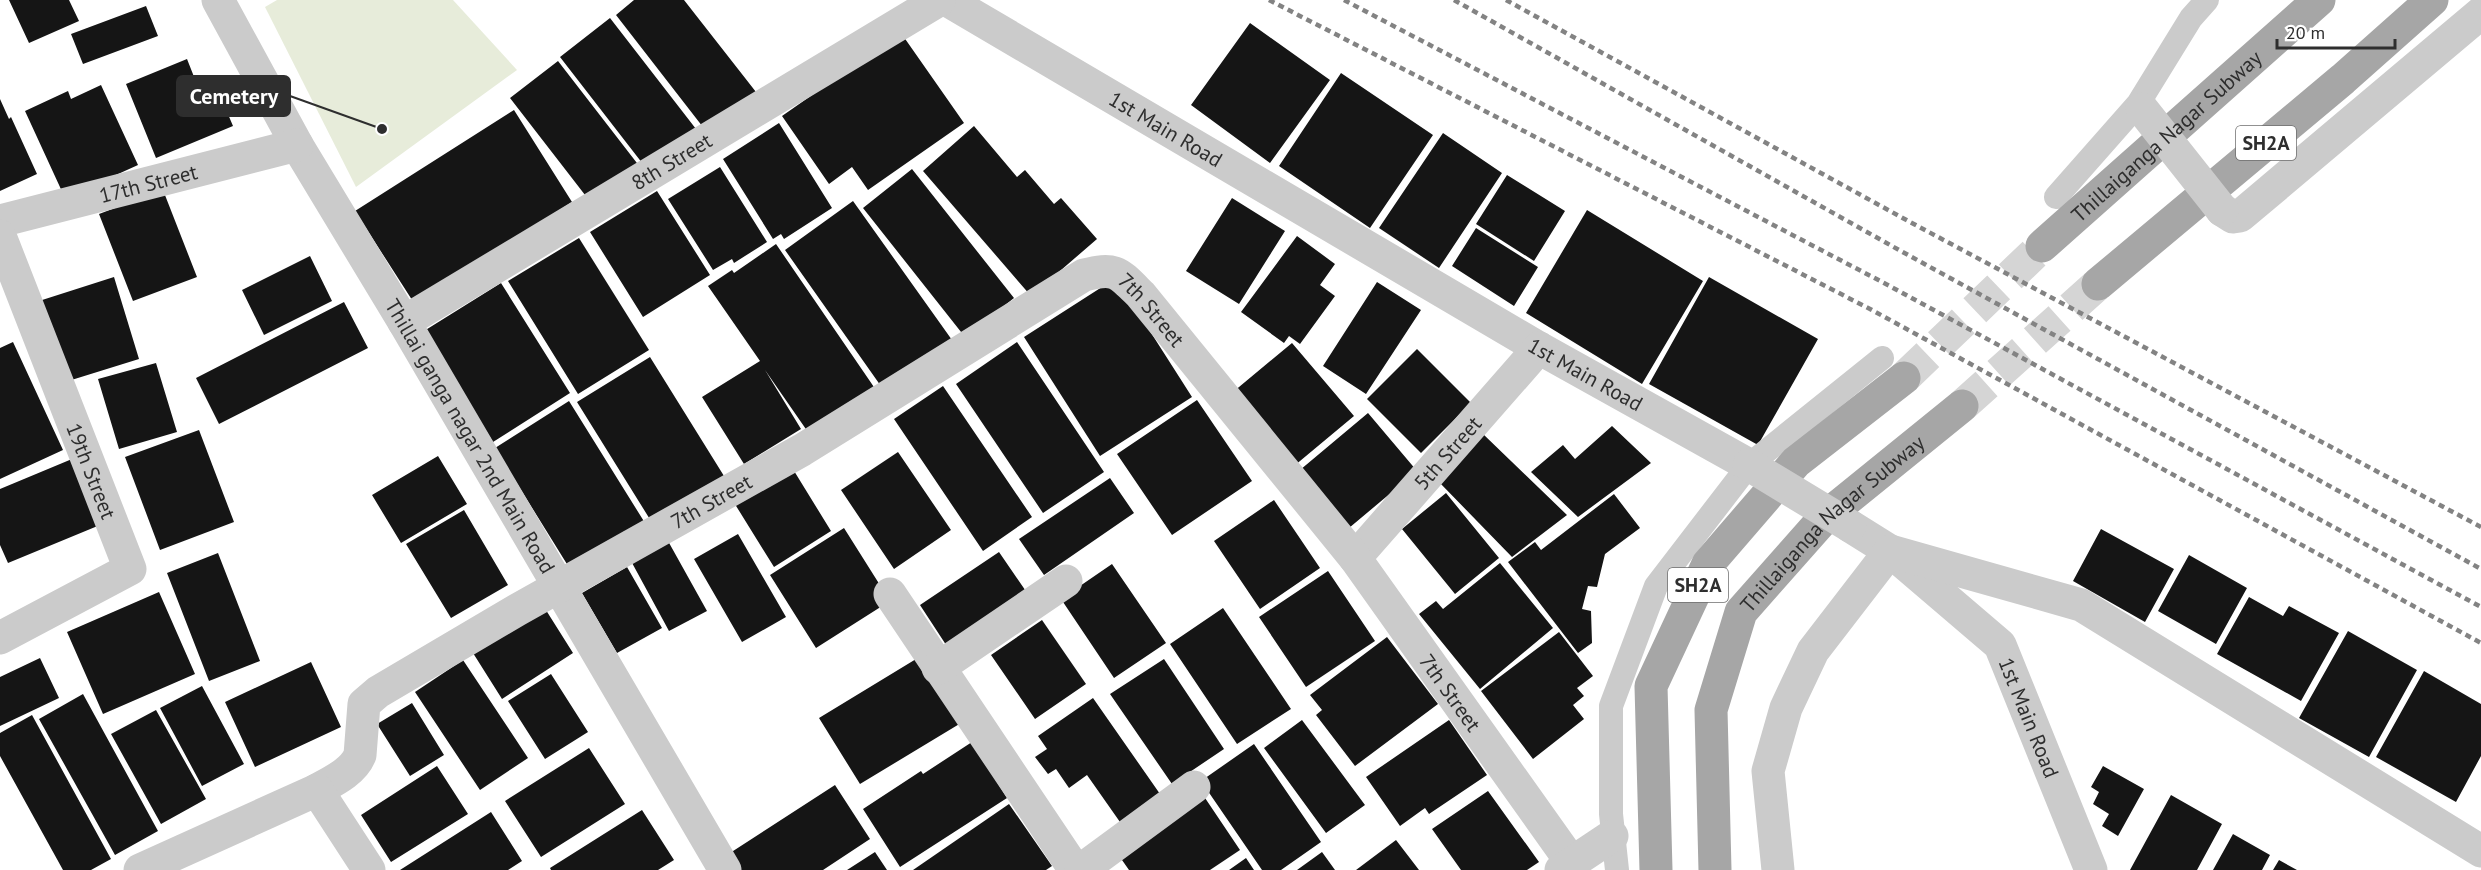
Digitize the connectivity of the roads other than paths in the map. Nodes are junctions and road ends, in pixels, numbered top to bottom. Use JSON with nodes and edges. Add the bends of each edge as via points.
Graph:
{"nodes":[{"id":1,"x":218,"y":0,"type":"edge"},
{"id":2,"x":939,"y":0,"type":"edge"},
{"id":3,"x":946,"y":0,"type":"edge"},
{"id":4,"x":2206,"y":0,"type":"edge"},
{"id":5,"x":2319,"y":0,"type":"edge"},
{"id":6,"x":2432,"y":0,"type":"edge"},
{"id":7,"x":2481,"y":13,"type":"edge"},
{"id":8,"x":2140,"y":106,"type":"junction"},
{"id":9,"x":297,"y":145,"type":"junction"},
{"id":10,"x":2056,"y":197,"type":"dead end"},
{"id":11,"x":0,"y":221,"type":"edge"},
{"id":12,"x":0,"y":236,"type":"edge"},
{"id":13,"x":2042,"y":246,"type":"tunnel mouth"},
{"id":14,"x":2098,"y":284,"type":"tunnel mouth"},
{"id":15,"x":404,"y":322,"type":"junction"},
{"id":16,"x":1539,"y":348,"type":"junction"},
{"id":17,"x":1893,"y":368,"type":"joint"},
{"id":18,"x":1962,"y":406,"type":"tunnel mouth"},
{"id":19,"x":1749,"y":465,"type":"junction"},
{"id":20,"x":1890,"y":551,"type":"junction"},
{"id":21,"x":1355,"y":558,"type":"junction"},
{"id":22,"x":1066,"y":581,"type":"dead end"},
{"id":23,"x":560,"y":586,"type":"junction"},
{"id":24,"x":890,"y":594,"type":"dead end"},
{"id":25,"x":0,"y":638,"type":"edge"},
{"id":26,"x":938,"y":668,"type":"junction"},
{"id":27,"x":1194,"y":787,"type":"dead end"},
{"id":28,"x":317,"y":790,"type":"junction"},
{"id":29,"x":1612,"y":836,"type":"junction"},
{"id":30,"x":2481,"y":850,"type":"edge"},
{"id":31,"x":1566,"y":867,"type":"edge"},
{"id":32,"x":141,"y":870,"type":"edge"},
{"id":33,"x":369,"y":870,"type":"edge"},
{"id":34,"x":725,"y":870,"type":"edge"},
{"id":35,"x":1075,"y":870,"type":"edge"},
{"id":36,"x":1081,"y":870,"type":"edge"},
{"id":37,"x":1617,"y":870,"type":"edge"},
{"id":38,"x":1656,"y":870,"type":"edge"},
{"id":39,"x":1715,"y":870,"type":"edge"},
{"id":40,"x":1779,"y":870,"type":"edge"},
{"id":41,"x":2091,"y":870,"type":"edge"}],
"edges":[{"from":1,"to":9,"type":"street","name":"Thillai ganga nagar 2nd Main Road"},
{"from":2,"to":15,"type":"street","name":"8th Street"},
{"from":3,"to":16,"type":"street","name":"1st Main Road"},
{"from":4,"to":8,"type":"lane","via":[[2191,18]]},
{"from":5,"to":13,"type":"main road","name":"Thillaiganga Nagar Subway"},
{"from":6,"to":14,"type":"main road","number":"SH2A"},
{"from":7,"to":8,"type":"street","bridge":true,"via":[[2240,216],[2233,217],[2222,210]]},
{"from":8,"to":10,"type":"lane"},
{"from":9,"to":11,"type":"street","name":"17th Street"},
{"from":9,"to":15,"type":"street","name":"Thillai ganga nagar 2nd Main Road"},
{"from":12,"to":25,"type":"street","name":"19th Street","via":[[130,569]]},
{"from":15,"to":23,"type":"street","name":"Thillai ganga nagar 2nd Main Road"},
{"from":16,"to":19,"type":"street","name":"1st Main Road"},
{"from":16,"to":21,"type":"street","name":"5th Street"},
{"from":17,"to":19,"type":"lane"},
{"from":17,"to":38,"type":"main road","number":"SH2A","via":[[1796,462],[1708,564],[1651,686]]},
{"from":18,"to":39,"type":"main road","name":"Thillaiganga Nagar Subway","number":"SH2A","via":[[1825,517],[1741,612],[1711,710]]},
{"from":19,"to":20,"type":"street","name":"1st Main Road","bridge":true},
{"from":19,"to":29,"type":"lane","via":[[1656,586],[1611,706]]},
{"from":20,"to":30,"type":"street","via":[[2081,605]]},
{"from":20,"to":40,"type":"street","via":[[1813,651],[1786,708],[1768,771]]},
{"from":20,"to":41,"type":"street","name":"1st Main Road","via":[[2000,645]]},
{"from":21,"to":23,"type":"street","name":"7th Street","via":[[1141,295],[1122,275],[1106,270],[1084,275],[802,450]]},
{"from":21,"to":31,"type":"street","name":"7th Street"},
{"from":22,"to":26,"type":"street"},
{"from":23,"to":28,"type":"street","name":"7th Street","via":[[378,692],[364,704],[357,762]]},
{"from":23,"to":34,"type":"street","name":"Thillai ganga nagar 2nd Main Road"},
{"from":24,"to":26,"type":"street"},
{"from":26,"to":35,"type":"street"},
{"from":27,"to":36,"type":"street"},
{"from":28,"to":32,"type":"street","name":"7th Street"},
{"from":28,"to":33,"type":"street"},
{"from":29,"to":31,"type":"street"},
{"from":29,"to":37,"type":"lane"}]}
